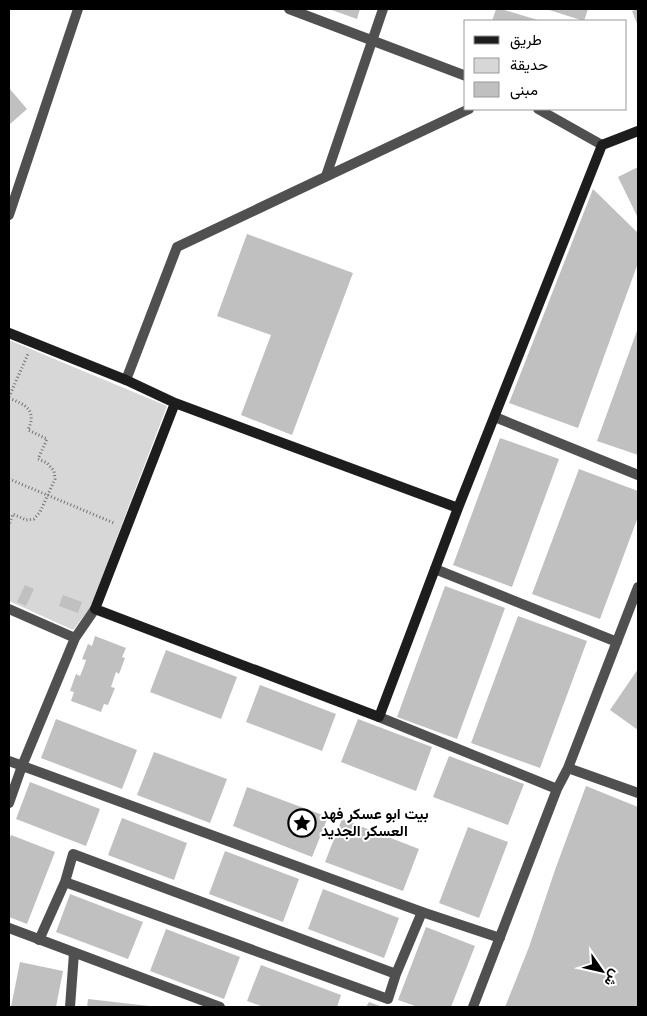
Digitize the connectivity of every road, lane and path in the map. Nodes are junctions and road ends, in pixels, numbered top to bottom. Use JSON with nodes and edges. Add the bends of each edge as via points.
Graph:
{"nodes":[{"id":1,"x":78,"y":9,"type":"edge"},
{"id":2,"x":289,"y":9,"type":"edge"},
{"id":3,"x":383,"y":9,"type":"edge"},
{"id":4,"x":372,"y":40,"type":"junction"},
{"id":5,"x":464,"y":75,"type":"edge"},
{"id":6,"x":467,"y":110,"type":"edge"},
{"id":7,"x":540,"y":110,"type":"edge"},
{"id":8,"x":638,"y":131,"type":"edge"},
{"id":9,"x":602,"y":145,"type":"junction"},
{"id":10,"x":326,"y":176,"type":"junction"},
{"id":11,"x":9,"y":215,"type":"edge"},
{"id":12,"x":9,"y":333,"type":"edge"},
{"id":13,"x":32,"y":342,"type":"junction"},
{"id":14,"x":126,"y":380,"type":"junction"},
{"id":15,"x":9,"y":397,"type":"edge"},
{"id":16,"x":175,"y":403,"type":"junction"},
{"id":17,"x":494,"y":417,"type":"junction"},
{"id":18,"x":638,"y":475,"type":"edge"},
{"id":19,"x":9,"y":478,"type":"edge"},
{"id":20,"x":48,"y":495,"type":"junction"},
{"id":21,"x":458,"y":508,"type":"junction"},
{"id":22,"x":9,"y":525,"type":"edge"},
{"id":23,"x":126,"y":528,"type":"junction"},
{"id":24,"x":435,"y":570,"type":"junction"},
{"id":25,"x":638,"y":587,"type":"edge"},
{"id":26,"x":635,"y":607,"type":"edge"},
{"id":27,"x":9,"y":609,"type":"edge"},
{"id":28,"x":95,"y":609,"type":"junction"},
{"id":29,"x":75,"y":638,"type":"junction"},
{"id":30,"x":617,"y":642,"type":"junction"},
{"id":31,"x":378,"y":717,"type":"junction"},
{"id":32,"x":9,"y":761,"type":"edge"},
{"id":33,"x":22,"y":766,"type":"junction"},
{"id":34,"x":568,"y":768,"type":"junction"},
{"id":35,"x":557,"y":789,"type":"junction"},
{"id":36,"x":638,"y":793,"type":"edge"},
{"id":37,"x":9,"y":803,"type":"edge"},
{"id":38,"x":65,"y":882,"type":"junction"},
{"id":39,"x":422,"y":912,"type":"junction"},
{"id":40,"x":9,"y":928,"type":"edge"},
{"id":41,"x":500,"y":938,"type":"junction"},
{"id":42,"x":39,"y":940,"type":"junction"},
{"id":43,"x":74,"y":953,"type":"junction"},
{"id":44,"x":396,"y":974,"type":"junction"},
{"id":45,"x":201,"y":1004,"type":"edge"},
{"id":46,"x":70,"y":1007,"type":"edge"},
{"id":47,"x":220,"y":1007,"type":"edge"},
{"id":48,"x":473,"y":1007,"type":"edge"}],
"edges":[{"from":1,"to":11,"type":"street"},
{"from":2,"to":4,"type":"street"},
{"from":3,"to":4,"type":"street"},
{"from":4,"to":5,"type":"street"},
{"from":4,"to":10,"type":"street"},
{"from":6,"to":10,"type":"street"},
{"from":7,"to":9,"type":"street"},
{"from":8,"to":9,"type":"street"},
{"from":9,"to":17,"type":"street"},
{"from":10,"to":14,"type":"street","via":[[177,248]]},
{"from":12,"to":13,"type":"street"},
{"from":13,"to":14,"type":"street"},
{"from":13,"to":15,"type":"path"},
{"from":14,"to":16,"type":"street"},
{"from":15,"to":20,"type":"path","via":[[24,404],[31,412],[28,430],[47,439],[38,460],[54,471],[55,479]]},
{"from":16,"to":21,"type":"street"},
{"from":16,"to":23,"type":"street"},
{"from":17,"to":18,"type":"street"},
{"from":17,"to":21,"type":"street"},
{"from":19,"to":20,"type":"path"},
{"from":20,"to":22,"type":"path","via":[[34,518],[26,520],[14,514]]},
{"from":20,"to":23,"type":"path"},
{"from":21,"to":24,"type":"street"},
{"from":23,"to":28,"type":"street"},
{"from":24,"to":30,"type":"street"},
{"from":24,"to":31,"type":"street"},
{"from":25,"to":26,"type":"street"},
{"from":26,"to":30,"type":"street"},
{"from":27,"to":29,"type":"street"},
{"from":28,"to":29,"type":"street"},
{"from":28,"to":31,"type":"street"},
{"from":29,"to":33,"type":"street"},
{"from":30,"to":34,"type":"street"},
{"from":31,"to":35,"type":"street"},
{"from":32,"to":33,"type":"street"},
{"from":33,"to":37,"type":"street"},
{"from":33,"to":39,"type":"street"},
{"from":34,"to":35,"type":"street"},
{"from":34,"to":36,"type":"street"},
{"from":35,"to":41,"type":"street"},
{"from":38,"to":42,"type":"street"},
{"from":38,"to":44,"type":"street","via":[[388,999]]},
{"from":38,"to":44,"type":"street","via":[[73,854]]},
{"from":39,"to":41,"type":"street"},
{"from":39,"to":44,"type":"street"},
{"from":40,"to":42,"type":"street"},
{"from":41,"to":48,"type":"street"},
{"from":42,"to":43,"type":"street"},
{"from":43,"to":45,"type":"street"},
{"from":43,"to":46,"type":"street"},
{"from":45,"to":47,"type":"street"}]}
